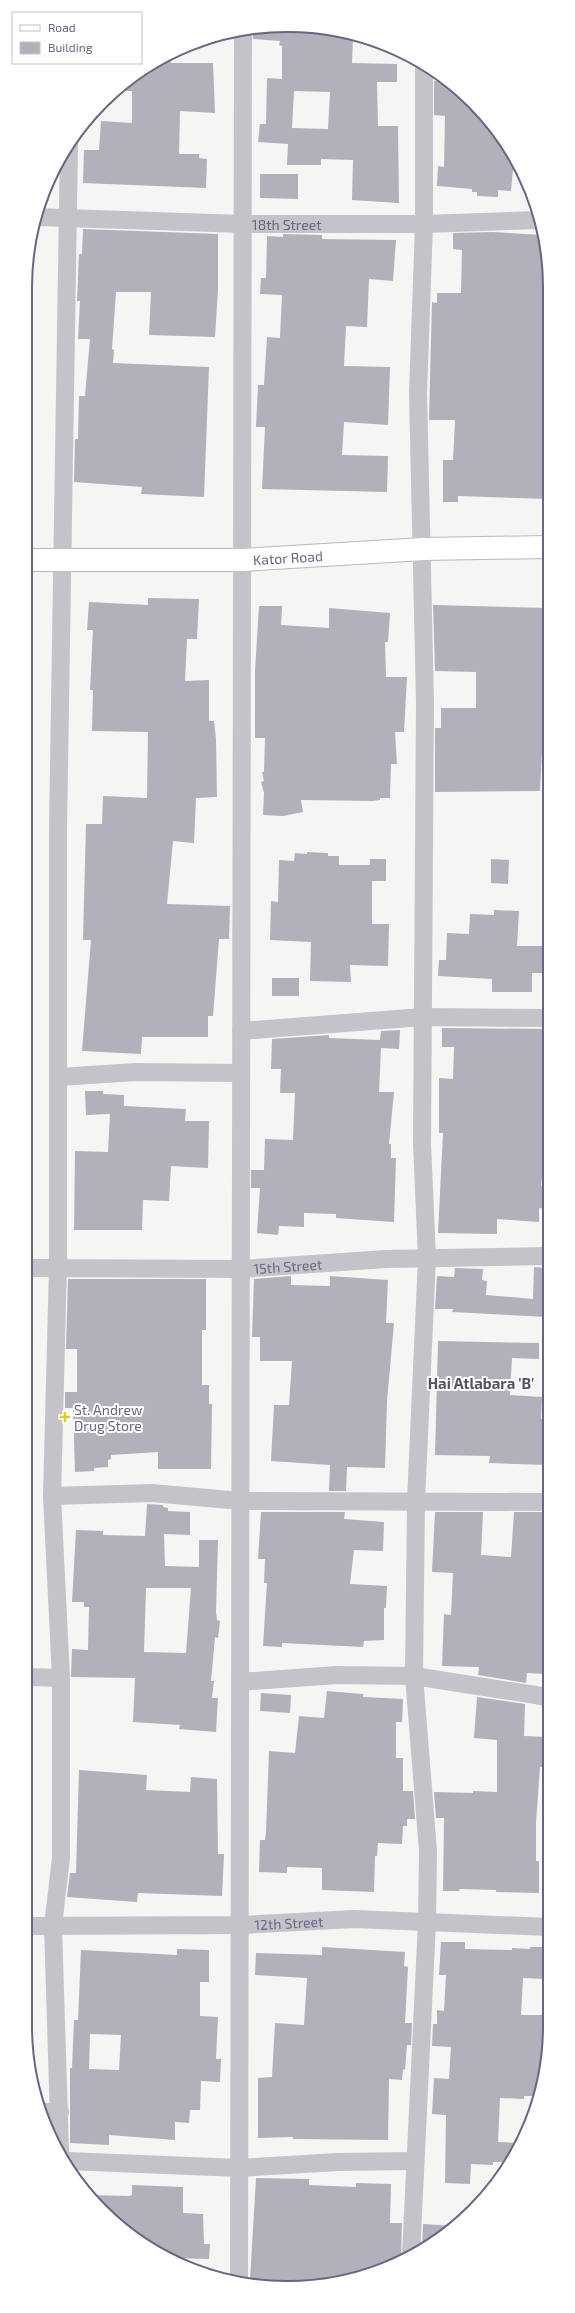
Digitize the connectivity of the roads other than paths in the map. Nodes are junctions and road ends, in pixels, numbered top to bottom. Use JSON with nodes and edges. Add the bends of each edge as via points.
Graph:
{"nodes":[{"id":1,"x":243,"y":36,"type":"edge"},
{"id":2,"x":424,"y":72,"type":"edge"},
{"id":3,"x":69,"y":155,"type":"edge"},
{"id":4,"x":42,"y":217,"type":"edge"},
{"id":5,"x":69,"y":217,"type":"junction"},
{"id":6,"x":534,"y":220,"type":"edge"},
{"id":7,"x":242,"y":224,"type":"junction"},
{"id":8,"x":424,"y":224,"type":"junction"},
{"id":9,"x":543,"y":547,"type":"edge"},
{"id":10,"x":423,"y":549,"type":"junction"},
{"id":11,"x":32,"y":560,"type":"edge"},
{"id":12,"x":62,"y":560,"type":"junction"},
{"id":13,"x":242,"y":560,"type":"junction"},
{"id":14,"x":423,"y":1016,"type":"junction"},
{"id":15,"x":543,"y":1018,"type":"edge"},
{"id":16,"x":241,"y":1031,"type":"junction"},
{"id":17,"x":241,"y":1073,"type":"junction"},
{"id":18,"x":59,"y":1077,"type":"junction"},
{"id":19,"x":543,"y":1256,"type":"edge"},
{"id":20,"x":427,"y":1258,"type":"junction"},
{"id":21,"x":58,"y":1267,"type":"junction"},
{"id":22,"x":32,"y":1268,"type":"edge"},
{"id":23,"x":241,"y":1269,"type":"junction"},
{"id":24,"x":52,"y":1496,"type":"junction"},
{"id":25,"x":241,"y":1501,"type":"junction"},
{"id":26,"x":416,"y":1501,"type":"junction"},
{"id":27,"x":543,"y":1502,"type":"edge"},
{"id":28,"x":414,"y":1676,"type":"junction"},
{"id":29,"x":32,"y":1677,"type":"edge"},
{"id":30,"x":61,"y":1678,"type":"junction"},
{"id":31,"x":240,"y":1682,"type":"junction"},
{"id":32,"x":543,"y":1696,"type":"edge"},
{"id":33,"x":427,"y":1922,"type":"junction"},
{"id":34,"x":241,"y":1925,"type":"junction"},
{"id":35,"x":32,"y":1926,"type":"edge"},
{"id":36,"x":54,"y":1926,"type":"junction"},
{"id":37,"x":543,"y":1927,"type":"edge"},
{"id":38,"x":47,"y":2112,"type":"edge"},
{"id":39,"x":60,"y":2112,"type":"junction"},
{"id":40,"x":60,"y":2142,"type":"edge"},
{"id":41,"x":71,"y":2160,"type":"edge"},
{"id":42,"x":415,"y":2161,"type":"junction"},
{"id":43,"x":239,"y":2168,"type":"junction"},
{"id":44,"x":411,"y":2249,"type":"edge"},
{"id":45,"x":239,"y":2276,"type":"edge"}],
"edges":[{"from":1,"to":7,"type":"street"},
{"from":2,"to":8,"type":"street"},
{"from":3,"to":5,"type":"street"},
{"from":4,"to":5,"type":"street","name":"18th Street"},
{"from":5,"to":7,"type":"street","name":"18th Street"},
{"from":5,"to":12,"type":"street"},
{"from":6,"to":8,"type":"street","name":"18th Street"},
{"from":7,"to":8,"type":"street","name":"18th Street"},
{"from":7,"to":13,"type":"street"},
{"from":8,"to":10,"type":"street","via":[[418,393]]},
{"from":9,"to":10,"type":"main road","name":"Kator Road"},
{"from":10,"to":13,"type":"main road","name":"Kator Road"},
{"from":10,"to":14,"type":"street"},
{"from":11,"to":12,"type":"main road","name":"Kator Road"},
{"from":12,"to":13,"type":"main road","name":"Kator Road"},
{"from":12,"to":18,"type":"street","via":[[58,829]]},
{"from":13,"to":16,"type":"street"},
{"from":14,"to":15,"type":"street"},
{"from":14,"to":16,"type":"street"},
{"from":14,"to":20,"type":"street","via":[[422,1143]]},
{"from":16,"to":17,"type":"street"},
{"from":17,"to":18,"type":"street","via":[[136,1072]]},
{"from":17,"to":23,"type":"street"},
{"from":18,"to":21,"type":"street"},
{"from":19,"to":20,"type":"street","name":"15th Street"},
{"from":20,"to":23,"type":"street","name":"15th Street"},
{"from":20,"to":26,"type":"street"},
{"from":21,"to":22,"type":"street","name":"15th Street"},
{"from":21,"to":23,"type":"street","name":"15th Street"},
{"from":21,"to":24,"type":"street"},
{"from":23,"to":25,"type":"street"},
{"from":24,"to":25,"type":"street","via":[[152,1493]]},
{"from":24,"to":30,"type":"street"},
{"from":25,"to":26,"type":"street"},
{"from":25,"to":31,"type":"street"},
{"from":26,"to":27,"type":"street"},
{"from":26,"to":28,"type":"street"},
{"from":28,"to":31,"type":"street","via":[[337,1675]]},
{"from":28,"to":32,"type":"street"},
{"from":28,"to":33,"type":"street","via":[[428,1851]]},
{"from":29,"to":30,"type":"street"},
{"from":30,"to":36,"type":"street","via":[[61,1858]]},
{"from":31,"to":34,"type":"street"},
{"from":33,"to":34,"type":"street","name":"12th Street","via":[[354,1919]]},
{"from":33,"to":37,"type":"street","name":"12th Street"},
{"from":33,"to":42,"type":"street"},
{"from":34,"to":36,"type":"street","name":"12th Street"},
{"from":34,"to":43,"type":"street"},
{"from":35,"to":36,"type":"street","name":"12th Street"},
{"from":36,"to":39,"type":"street"},
{"from":38,"to":39,"type":"street"},
{"from":39,"to":40,"type":"street"},
{"from":41,"to":43,"type":"street"},
{"from":42,"to":43,"type":"street","via":[[338,2162]]},
{"from":42,"to":44,"type":"street"},
{"from":43,"to":45,"type":"street"}]}
